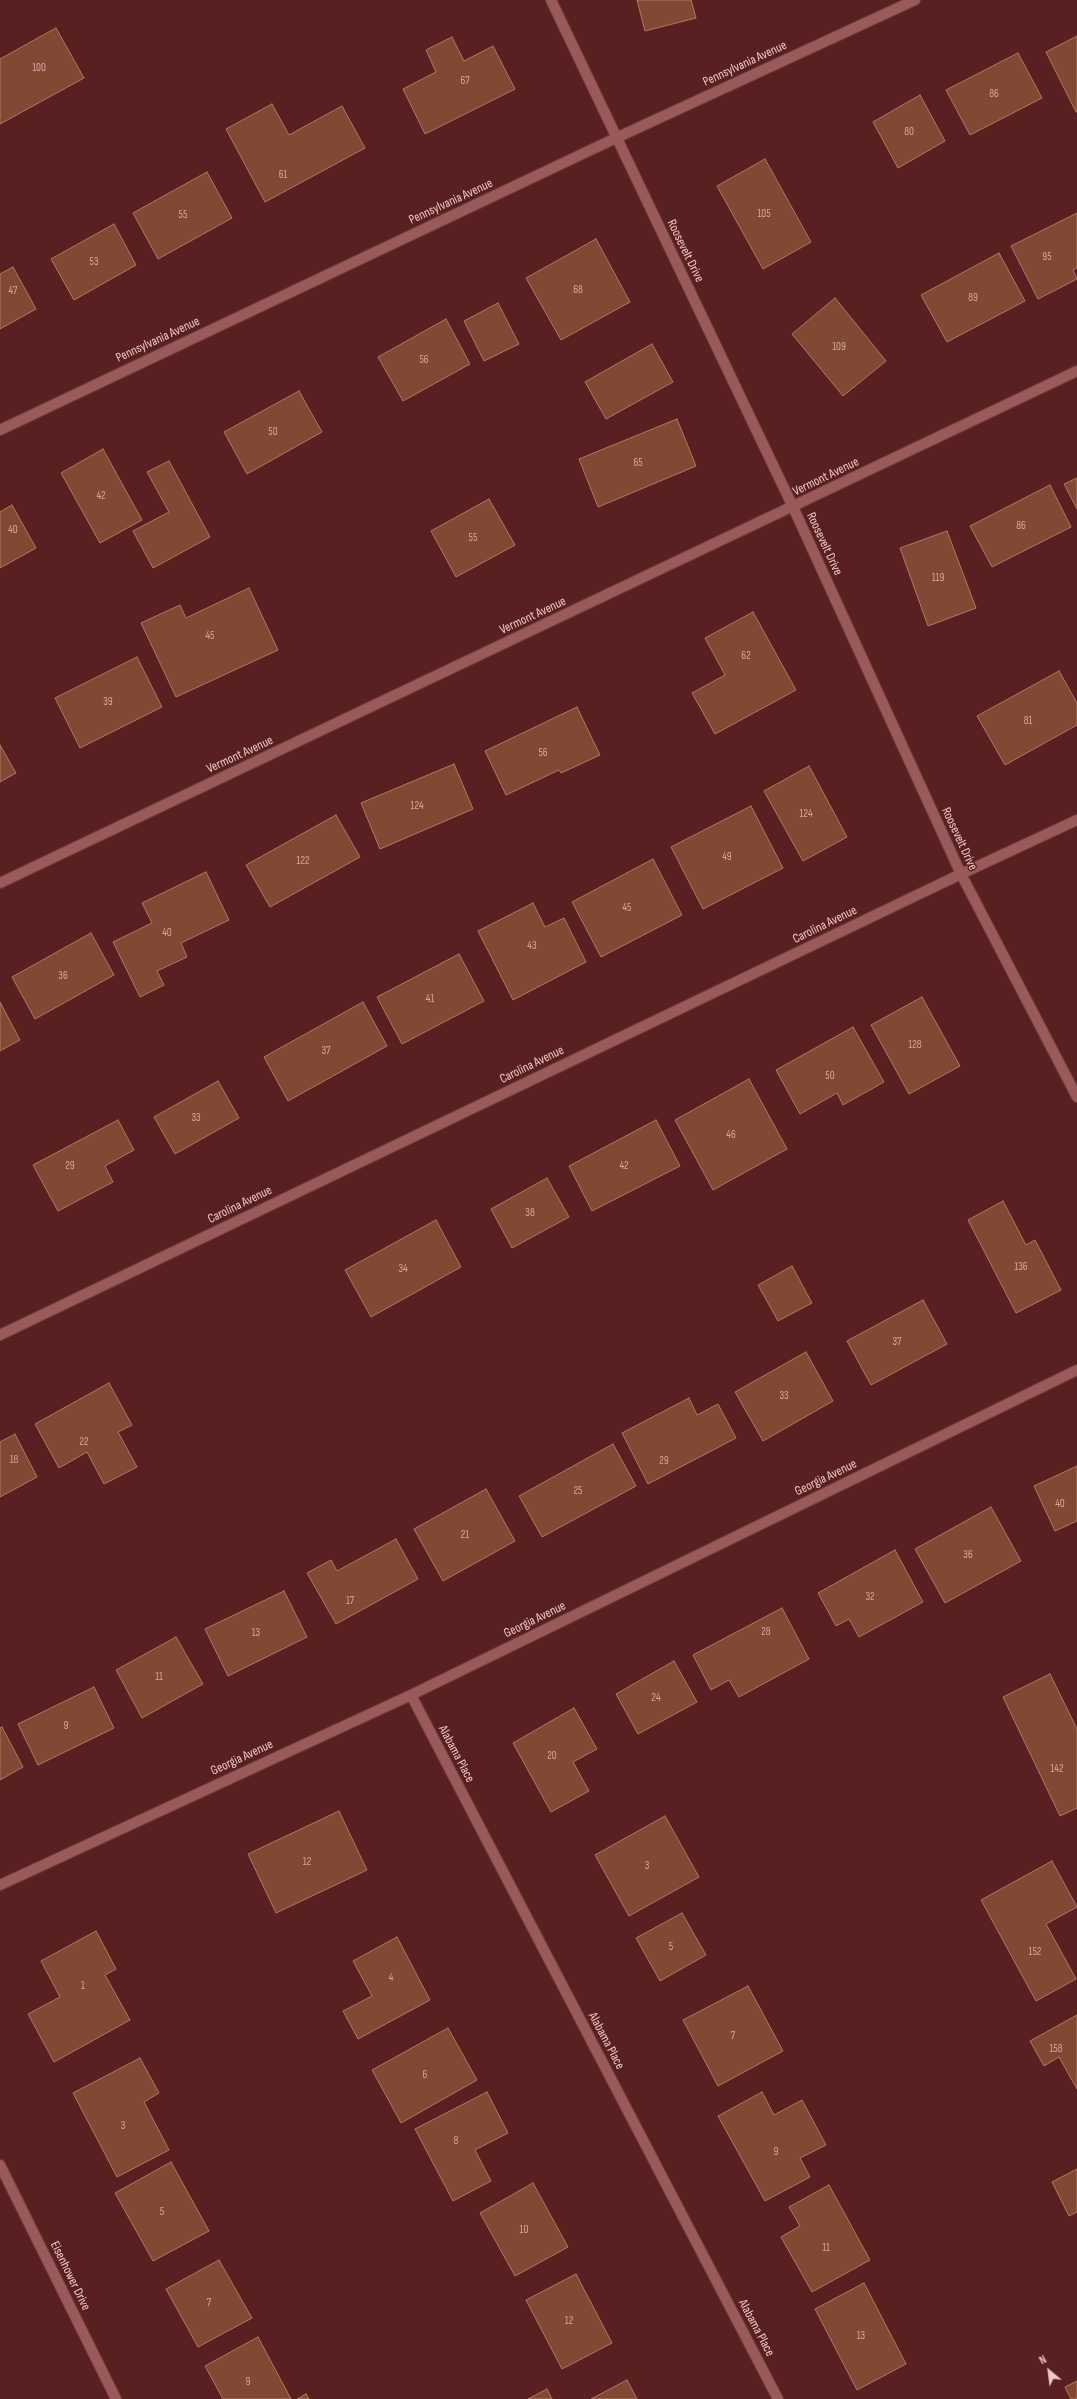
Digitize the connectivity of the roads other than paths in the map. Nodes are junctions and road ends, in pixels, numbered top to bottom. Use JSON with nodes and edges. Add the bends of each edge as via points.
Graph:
{"nodes":[{"id":1,"x":551,"y":0,"type":"edge"},
{"id":2,"x":915,"y":0,"type":"edge"},
{"id":3,"x":616,"y":138,"type":"junction"},
{"id":4,"x":1077,"y":371,"type":"edge"},
{"id":5,"x":0,"y":430,"type":"edge"},
{"id":6,"x":793,"y":507,"type":"junction"},
{"id":7,"x":1077,"y":820,"type":"edge"},
{"id":8,"x":961,"y":874,"type":"junction"},
{"id":9,"x":0,"y":883,"type":"edge"},
{"id":10,"x":1077,"y":1097,"type":"edge"},
{"id":11,"x":0,"y":1335,"type":"edge"},
{"id":12,"x":1077,"y":1370,"type":"edge"},
{"id":13,"x":410,"y":1695,"type":"junction"},
{"id":14,"x":0,"y":1885,"type":"edge"},
{"id":15,"x":0,"y":2165,"type":"edge"},
{"id":16,"x":116,"y":2399,"type":"edge"},
{"id":17,"x":778,"y":2399,"type":"edge"}],
"edges":[{"from":1,"to":3,"type":"street","name":"Roosevelt Drive"},
{"from":2,"to":3,"type":"street","name":"Pennsylvania Avenue"},
{"from":3,"to":5,"type":"street","name":"Pennsylvania Avenue"},
{"from":3,"to":6,"type":"street","name":"Roosevelt Drive"},
{"from":4,"to":6,"type":"street","name":"Vermont Avenue"},
{"from":6,"to":8,"type":"street","name":"Roosevelt Drive"},
{"from":6,"to":9,"type":"street","name":"Vermont Avenue"},
{"from":7,"to":8,"type":"street","name":"Carolina Avenue"},
{"from":8,"to":10,"type":"street","name":"Roosevelt Drive"},
{"from":8,"to":11,"type":"street","name":"Carolina Avenue"},
{"from":12,"to":13,"type":"street","name":"Georgia Avenue"},
{"from":13,"to":14,"type":"street","name":"Georgia Avenue"},
{"from":13,"to":17,"type":"street","name":"Alabama Place"},
{"from":15,"to":16,"type":"street","name":"Eisenhower Drive"}]}
